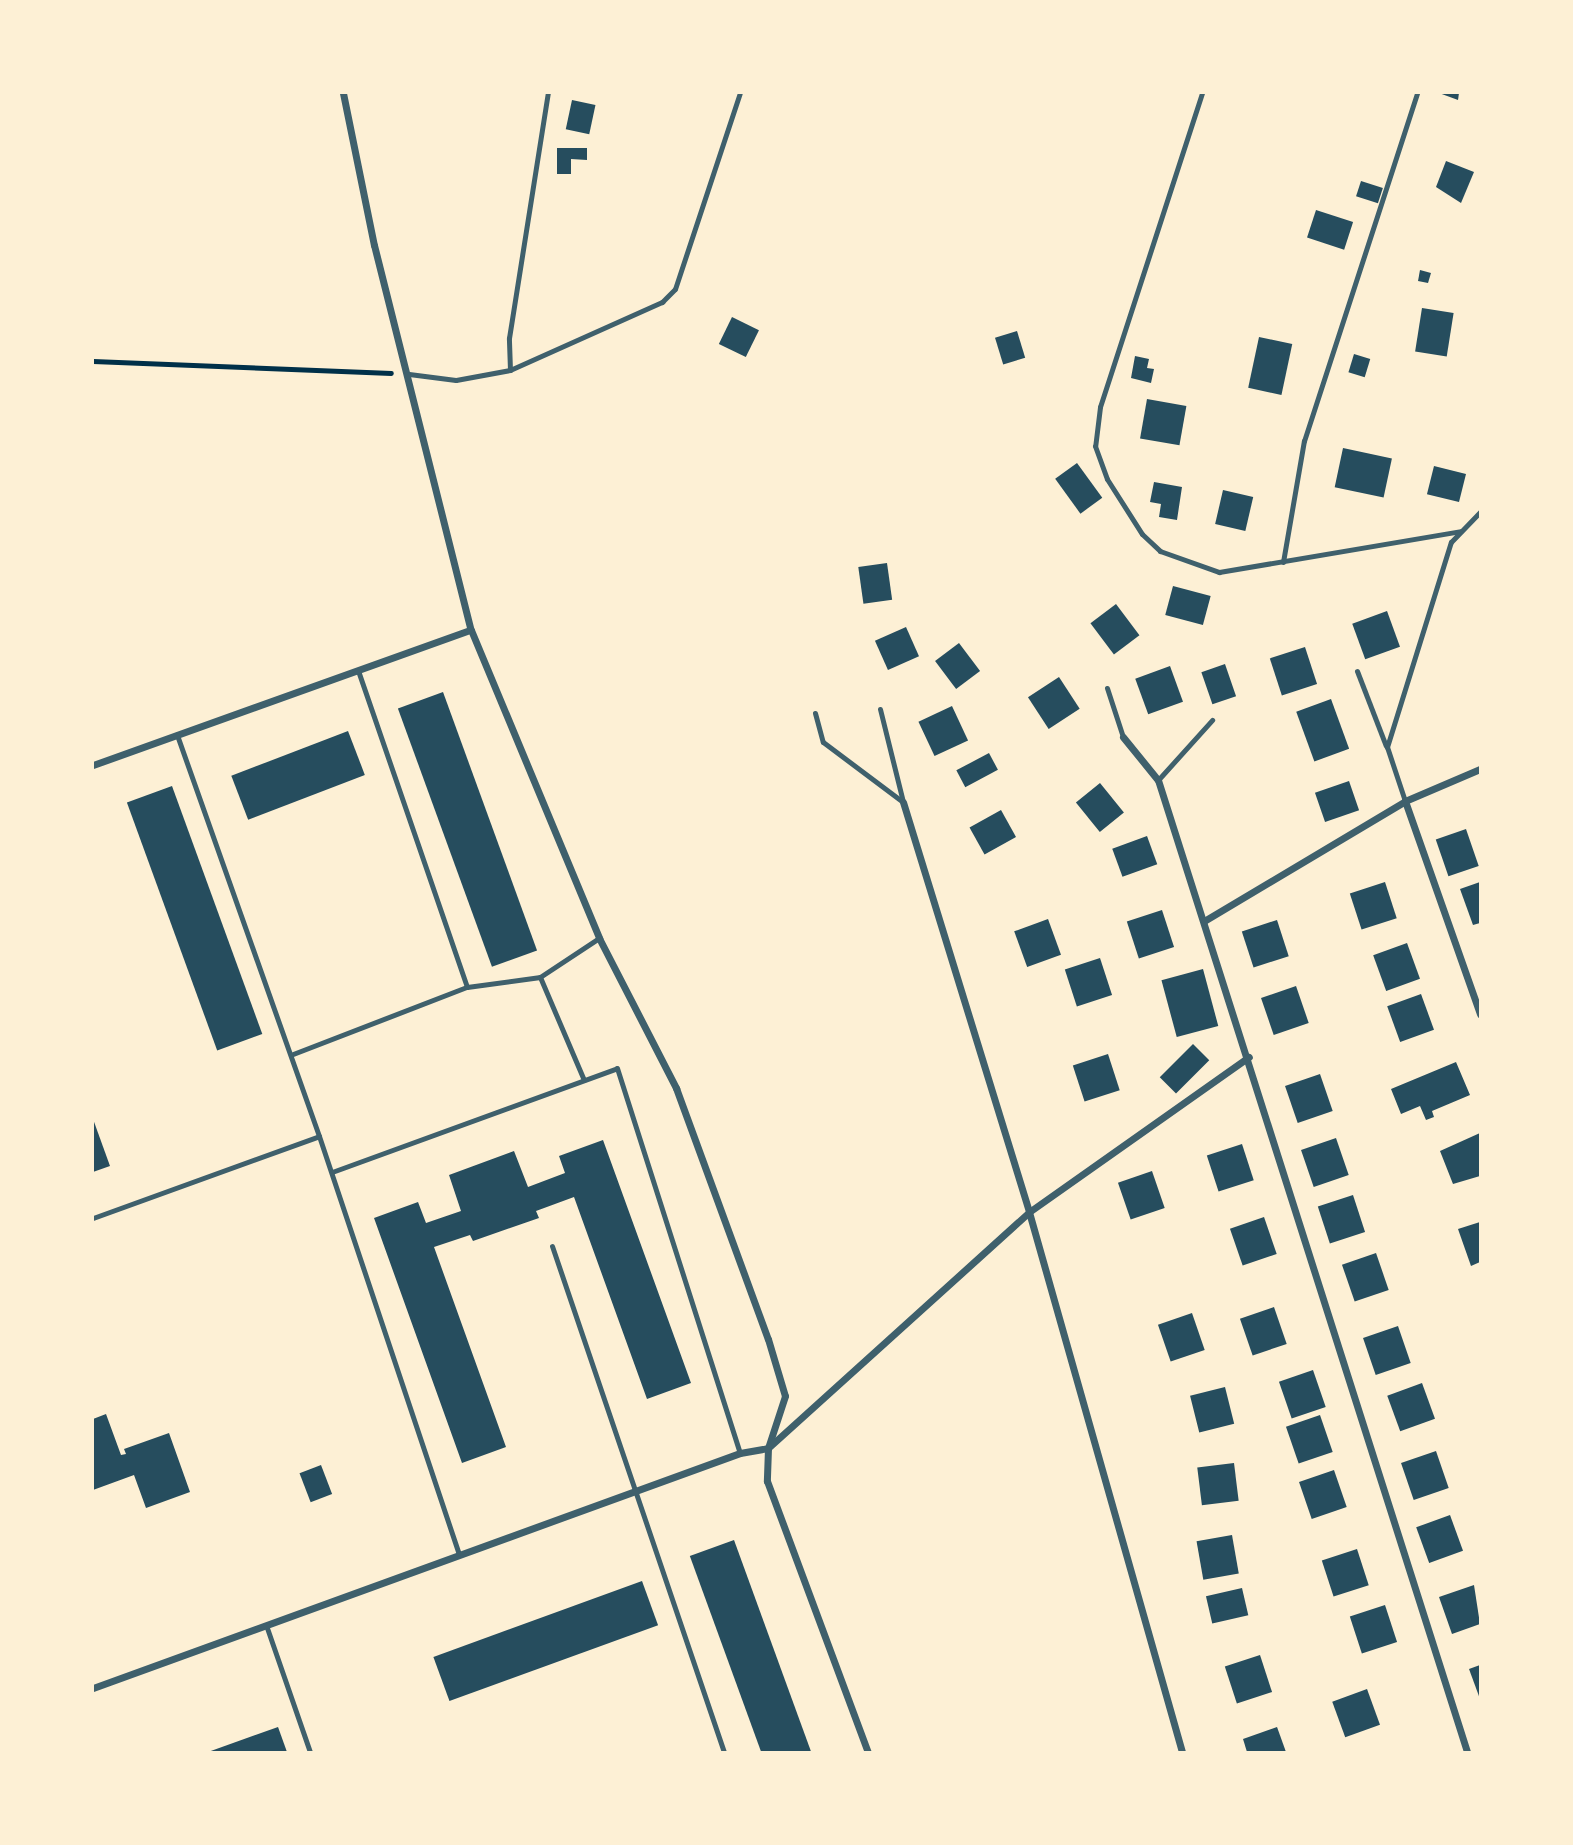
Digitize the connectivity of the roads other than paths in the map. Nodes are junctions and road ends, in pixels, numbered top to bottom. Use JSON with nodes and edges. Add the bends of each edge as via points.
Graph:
{"nodes":[{"id":1,"x":343,"y":93,"type":"edge"},
{"id":2,"x":548,"y":93,"type":"edge"},
{"id":3,"x":740,"y":93,"type":"edge"},
{"id":4,"x":1202,"y":93,"type":"edge"},
{"id":5,"x":1417,"y":93,"type":"edge"},
{"id":6,"x":510,"y":370,"type":"junction"},
{"id":7,"x":409,"y":374,"type":"junction"},
{"id":8,"x":1480,"y":512,"type":"edge"},
{"id":9,"x":1461,"y":531,"type":"junction"},
{"id":10,"x":1283,"y":562,"type":"junction"},
{"id":11,"x":471,"y":630,"type":"junction"},
{"id":12,"x":1357,"y":671,"type":"dead end"},
{"id":13,"x":359,"y":673,"type":"junction"},
{"id":14,"x":1107,"y":688,"type":"dead end"},
{"id":15,"x":880,"y":709,"type":"dead end"},
{"id":16,"x":815,"y":713,"type":"dead end"},
{"id":17,"x":1212,"y":720,"type":"dead end"},
{"id":18,"x":177,"y":734,"type":"junction"},
{"id":19,"x":1124,"y":737,"type":"joint"},
{"id":20,"x":1387,"y":747,"type":"junction"},
{"id":21,"x":93,"y":765,"type":"edge"},
{"id":22,"x":1480,"y":769,"type":"edge"},
{"id":23,"x":1158,"y":779,"type":"junction"},
{"id":24,"x":1405,"y":800,"type":"junction"},
{"id":25,"x":903,"y":802,"type":"junction"},
{"id":26,"x":1204,"y":920,"type":"junction"},
{"id":27,"x":599,"y":938,"type":"junction"},
{"id":28,"x":540,"y":976,"type":"junction"},
{"id":29,"x":467,"y":987,"type":"junction"},
{"id":30,"x":1480,"y":1014,"type":"edge"},
{"id":31,"x":293,"y":1054,"type":"junction"},
{"id":32,"x":1249,"y":1057,"type":"junction"},
{"id":33,"x":584,"y":1080,"type":"junction"},
{"id":34,"x":319,"y":1136,"type":"junction"},
{"id":35,"x":332,"y":1172,"type":"junction"},
{"id":36,"x":1029,"y":1212,"type":"junction"},
{"id":37,"x":93,"y":1218,"type":"edge"},
{"id":38,"x":552,"y":1246,"type":"dead end"},
{"id":39,"x":768,"y":1448,"type":"junction"},
{"id":40,"x":740,"y":1453,"type":"junction"},
{"id":41,"x":637,"y":1490,"type":"junction"},
{"id":42,"x":458,"y":1555,"type":"junction"},
{"id":43,"x":266,"y":1625,"type":"junction"},
{"id":44,"x":93,"y":1688,"type":"edge"},
{"id":45,"x":310,"y":1752,"type":"edge"},
{"id":46,"x":724,"y":1752,"type":"edge"},
{"id":47,"x":868,"y":1752,"type":"edge"},
{"id":48,"x":1182,"y":1752,"type":"edge"},
{"id":49,"x":1467,"y":1752,"type":"edge"}],
"edges":[{"from":1,"to":7,"type":"street","via":[[374,245]]},
{"from":2,"to":6,"type":"lane","via":[[509,338]]},
{"from":3,"to":6,"type":"lane","via":[[675,289],[662,302]]},
{"from":4,"to":10,"type":"lane","via":[[1100,407],[1095,446],[1107,479],[1142,534],[1160,551],[1219,572]]},
{"from":5,"to":10,"type":"lane","via":[[1304,441]]},
{"from":6,"to":7,"type":"lane","via":[[456,380]]},
{"from":7,"to":11,"type":"street"},
{"from":8,"to":9,"type":"lane"},
{"from":9,"to":10,"type":"lane"},
{"from":9,"to":20,"type":"lane","via":[[1451,542]]},
{"from":11,"to":13,"type":"street"},
{"from":11,"to":27,"type":"street"},
{"from":12,"to":20,"type":"lane"},
{"from":13,"to":18,"type":"street"},
{"from":13,"to":29,"type":"lane"},
{"from":14,"to":19,"type":"lane"},
{"from":15,"to":25,"type":"lane"},
{"from":16,"to":25,"type":"lane","via":[[823,742]]},
{"from":17,"to":23,"type":"lane"},
{"from":18,"to":21,"type":"street"},
{"from":18,"to":31,"type":"lane"},
{"from":19,"to":23,"type":"street"},
{"from":20,"to":24,"type":"lane"},
{"from":22,"to":24,"type":"street"},
{"from":23,"to":26,"type":"street"},
{"from":24,"to":26,"type":"street"},
{"from":24,"to":30,"type":"street"},
{"from":25,"to":36,"type":"street"},
{"from":26,"to":32,"type":"street"},
{"from":27,"to":28,"type":"lane"},
{"from":27,"to":39,"type":"street","via":[[676,1088],[768,1339],[785,1396]]},
{"from":28,"to":29,"type":"lane"},
{"from":28,"to":33,"type":"lane"},
{"from":29,"to":31,"type":"lane"},
{"from":31,"to":34,"type":"lane"},
{"from":32,"to":36,"type":"street"},
{"from":32,"to":49,"type":"street"},
{"from":33,"to":35,"type":"lane"},
{"from":33,"to":40,"type":"lane","via":[[617,1068]]},
{"from":34,"to":35,"type":"lane"},
{"from":34,"to":37,"type":"lane"},
{"from":35,"to":42,"type":"lane"},
{"from":36,"to":39,"type":"street"},
{"from":36,"to":48,"type":"street"},
{"from":38,"to":41,"type":"lane"},
{"from":39,"to":40,"type":"street"},
{"from":39,"to":47,"type":"street","via":[[767,1481]]},
{"from":40,"to":41,"type":"street"},
{"from":41,"to":42,"type":"street"},
{"from":41,"to":46,"type":"lane"},
{"from":42,"to":43,"type":"street"},
{"from":43,"to":44,"type":"street"},
{"from":43,"to":45,"type":"lane"}]}
